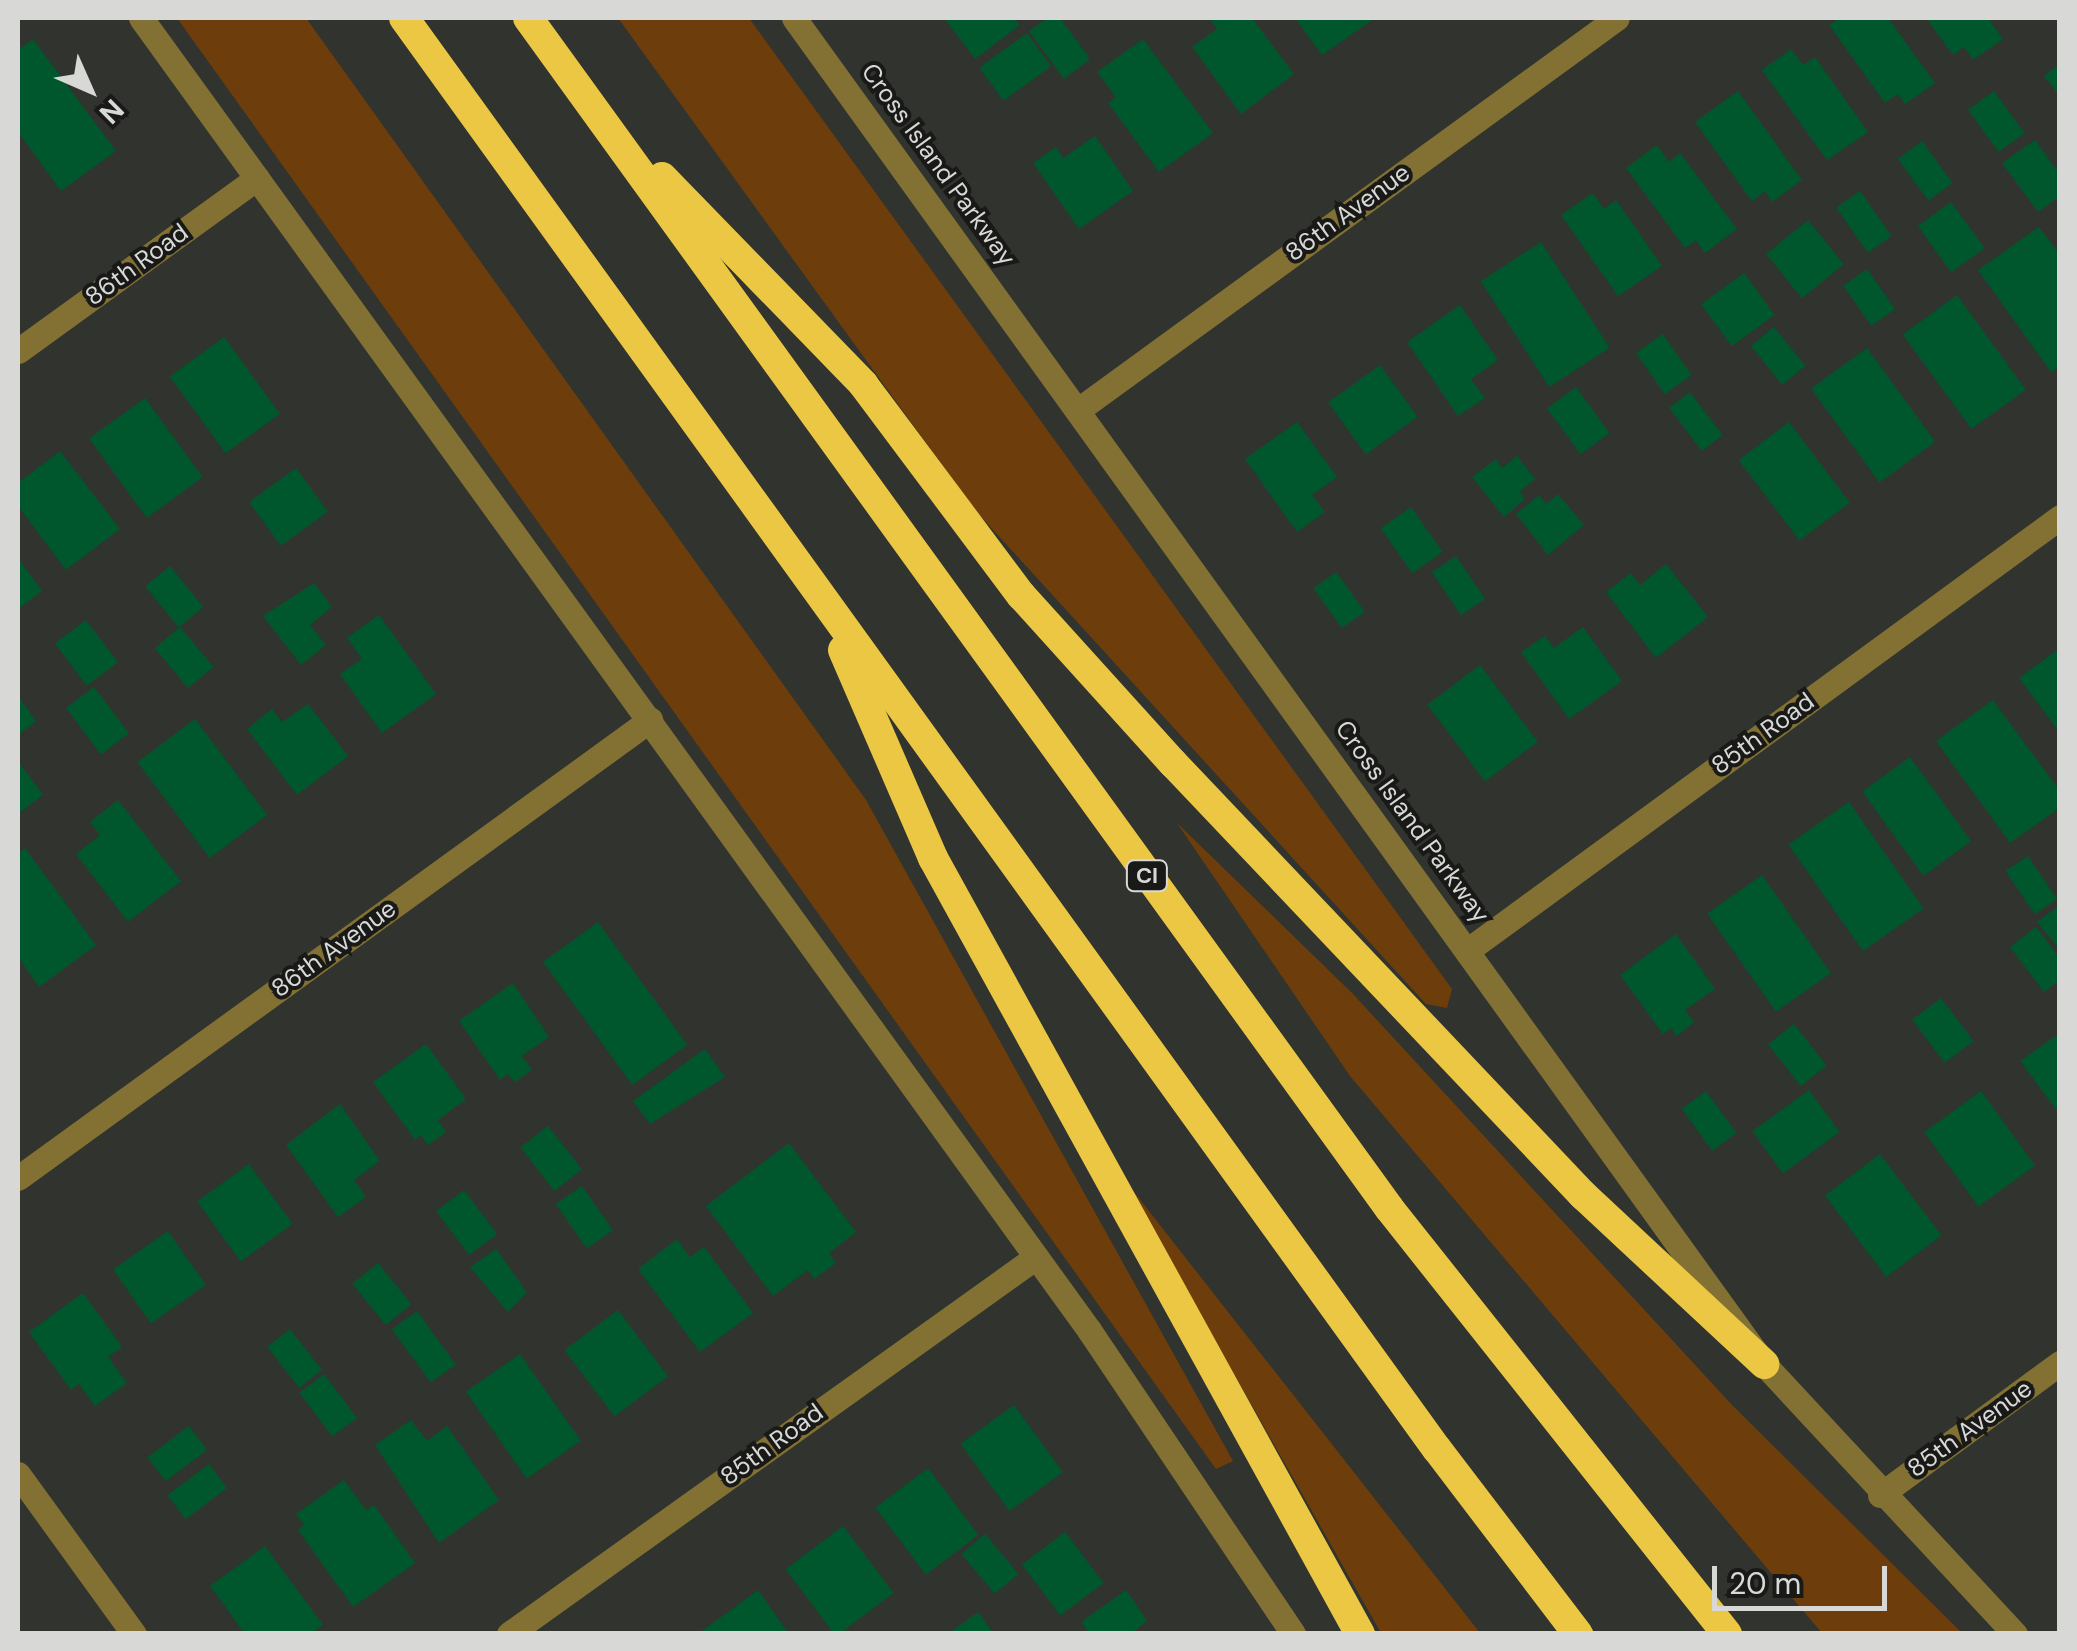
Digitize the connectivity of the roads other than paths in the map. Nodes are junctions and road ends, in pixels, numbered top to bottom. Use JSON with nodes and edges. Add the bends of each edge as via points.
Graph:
{"nodes":[{"id":1,"x":141,"y":18,"type":"edge"},
{"id":2,"x":404,"y":18,"type":"edge"},
{"id":3,"x":528,"y":18,"type":"edge"},
{"id":4,"x":794,"y":18,"type":"edge"},
{"id":5,"x":1617,"y":18,"type":"edge"},
{"id":6,"x":589,"y":102,"type":"junction"},
{"id":7,"x":257,"y":178,"type":"junction"},
{"id":8,"x":18,"y":352,"type":"edge"},
{"id":9,"x":1078,"y":410,"type":"junction"},
{"id":10,"x":2060,"y":517,"type":"edge"},
{"id":11,"x":816,"y":588,"type":"junction"},
{"id":12,"x":650,"y":720,"type":"junction"},
{"id":13,"x":1468,"y":950,"type":"junction"},
{"id":14,"x":18,"y":1178,"type":"edge"},
{"id":15,"x":1036,"y":1258,"type":"junction"},
{"id":16,"x":2060,"y":1363,"type":"edge"},
{"id":17,"x":1764,"y":1364,"type":"junction"},
{"id":18,"x":18,"y":1474,"type":"edge"},
{"id":19,"x":1880,"y":1495,"type":"junction"},
{"id":20,"x":134,"y":1634,"type":"edge"},
{"id":21,"x":509,"y":1634,"type":"edge"},
{"id":22,"x":1293,"y":1634,"type":"edge"},
{"id":23,"x":1360,"y":1634,"type":"edge"},
{"id":24,"x":1578,"y":1634,"type":"edge"},
{"id":25,"x":1727,"y":1634,"type":"edge"},
{"id":26,"x":2015,"y":1634,"type":"edge"}],
"edges":[{"from":1,"to":7,"type":"street"},
{"from":2,"to":11,"type":"highway"},
{"from":3,"to":6,"type":"highway","number":"CI"},
{"from":4,"to":9,"type":"street","name":"Cross Island Parkway"},
{"from":5,"to":9,"type":"street","name":"86th Avenue"},
{"from":6,"to":17,"type":"highway","via":[[863,384],[1021,595],[1185,776],[1584,1195]]},
{"from":6,"to":25,"type":"highway","number":"CI","via":[[1377,1192]]},
{"from":7,"to":8,"type":"street","name":"86th Road"},
{"from":7,"to":12,"type":"street"},
{"from":9,"to":13,"type":"street","name":"Cross Island Parkway"},
{"from":10,"to":13,"type":"street","name":"85th Road"},
{"from":11,"to":23,"type":"highway","via":[[933,858]]},
{"from":11,"to":24,"type":"highway","via":[[1437,1449]]},
{"from":12,"to":14,"type":"street","name":"86th Avenue"},
{"from":12,"to":15,"type":"street"},
{"from":13,"to":17,"type":"street","name":"Cross Island Parkway"},
{"from":15,"to":21,"type":"street","name":"85th Road"},
{"from":15,"to":22,"type":"street"},
{"from":16,"to":19,"type":"street","name":"85th Avenue"},
{"from":17,"to":19,"type":"street","name":"Cross Island Parkway"},
{"from":18,"to":20,"type":"street"},
{"from":19,"to":26,"type":"street","name":"Cross Island Parkway"}]}
